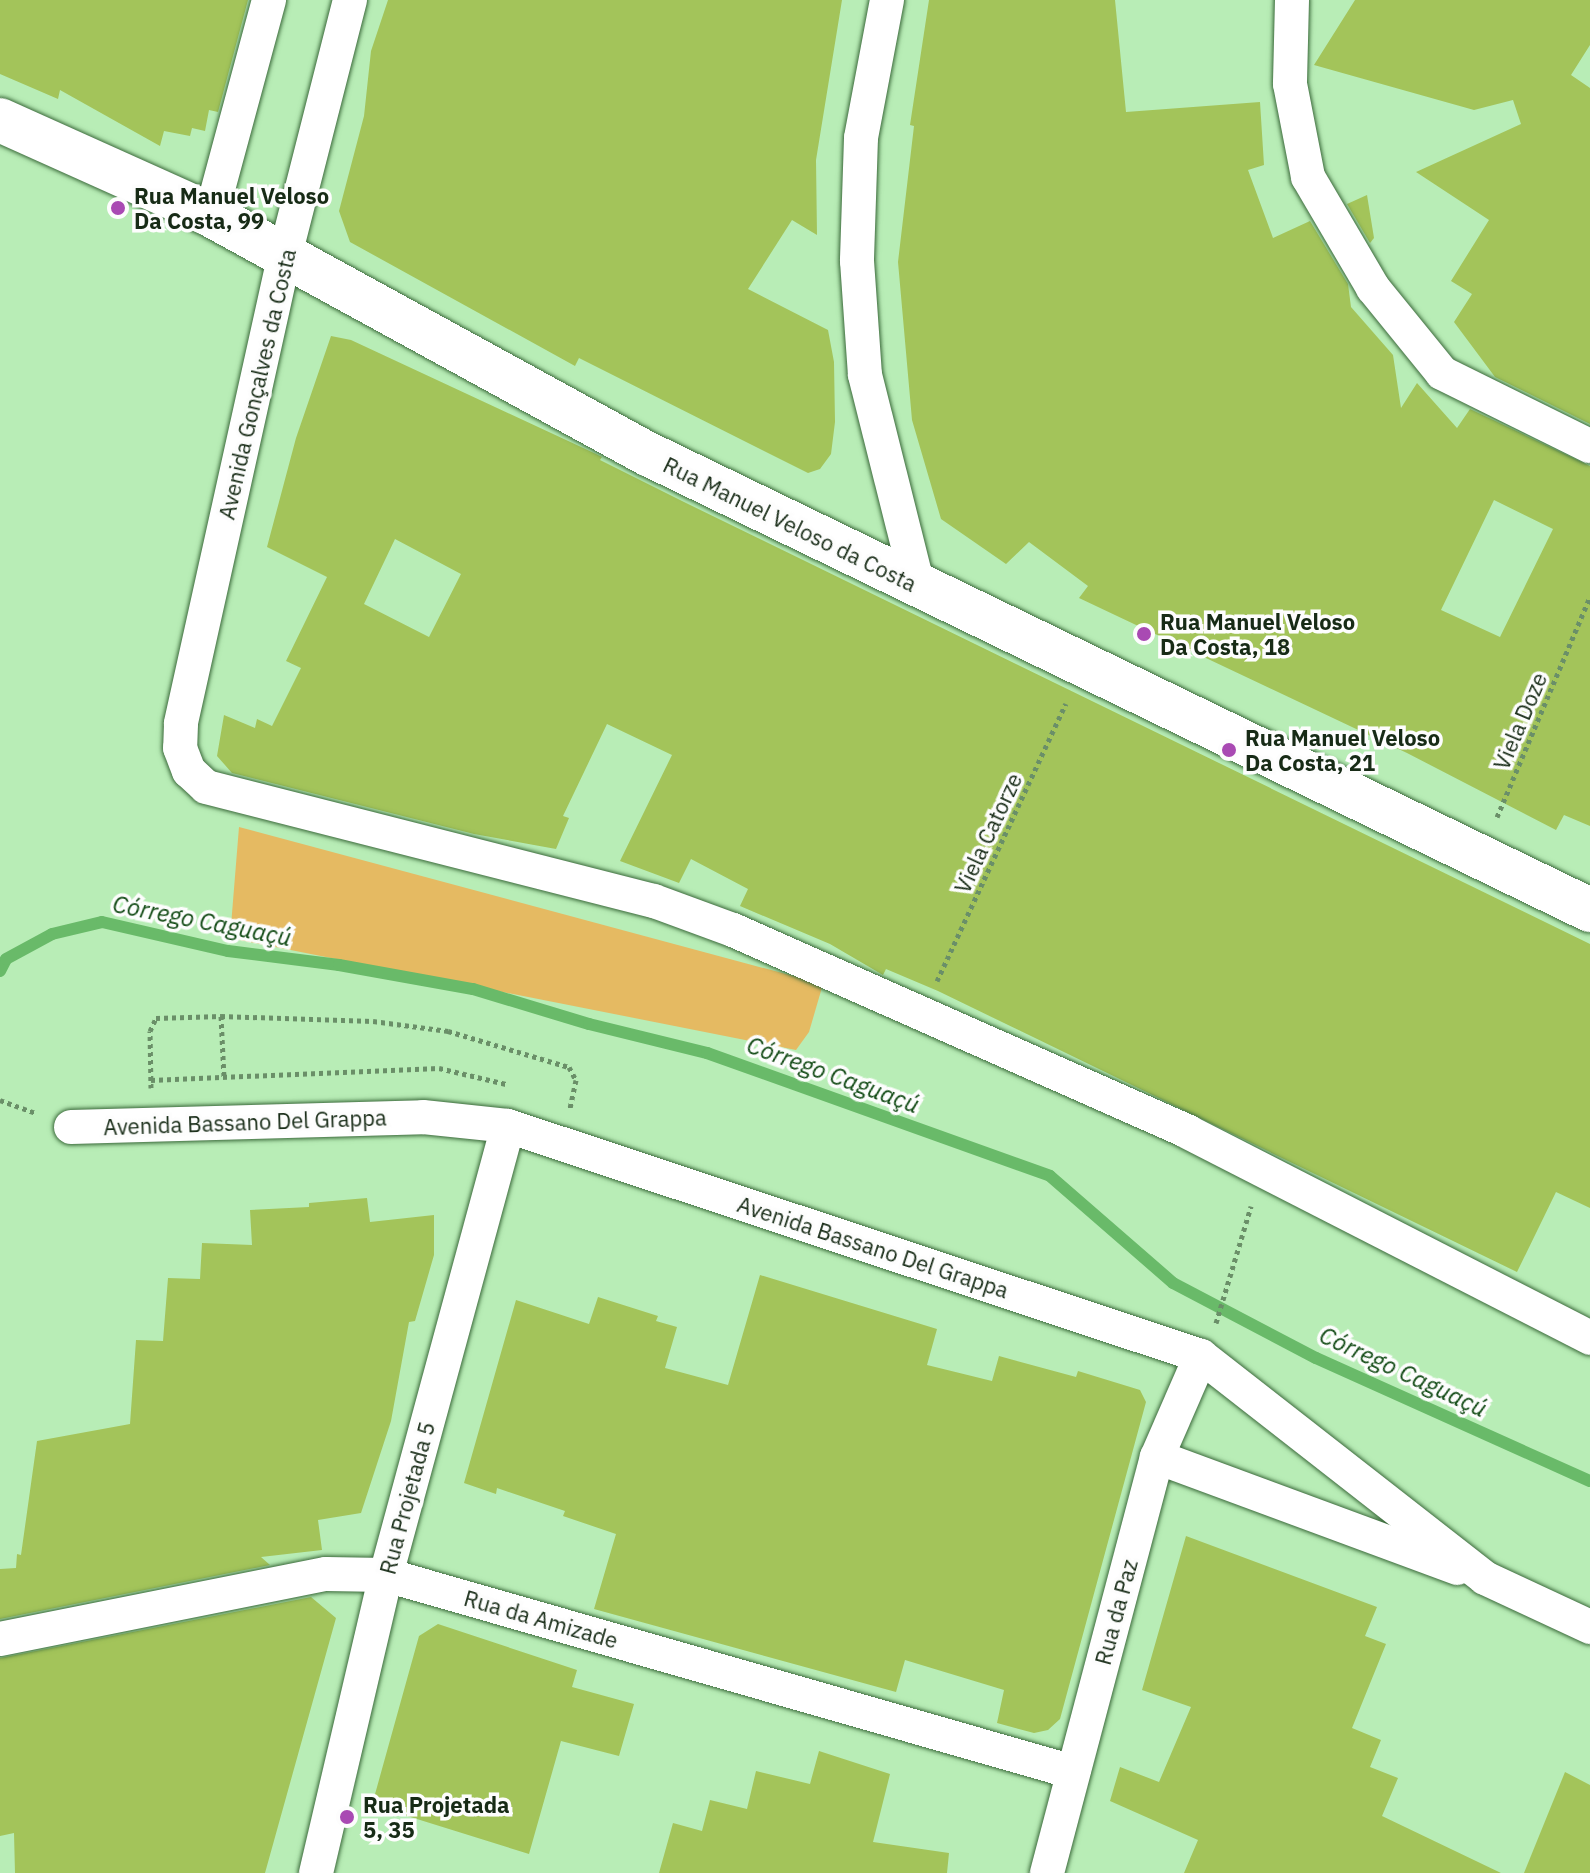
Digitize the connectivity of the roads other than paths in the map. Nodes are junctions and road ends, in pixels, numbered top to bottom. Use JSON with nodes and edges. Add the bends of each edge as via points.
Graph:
{"nodes":[{"id":1,"x":269,"y":0,"type":"edge"},
{"id":2,"x":350,"y":0,"type":"edge"},
{"id":3,"x":887,"y":0,"type":"edge"},
{"id":4,"x":1292,"y":0,"type":"edge"},
{"id":5,"x":0,"y":120,"type":"edge"},
{"id":6,"x":211,"y":215,"type":"junction"},
{"id":7,"x":284,"y":258,"type":"junction"},
{"id":8,"x":1590,"y":446,"type":"edge"},
{"id":9,"x":918,"y":586,"type":"junction"},
{"id":10,"x":1590,"y":910,"type":"edge"},
{"id":11,"x":508,"y":1126,"type":"junction"},
{"id":12,"x":71,"y":1127,"type":"dead end"},
{"id":13,"x":1590,"y":1338,"type":"edge"},
{"id":14,"x":1207,"y":1346,"type":"junction"},
{"id":15,"x":1157,"y":1457,"type":"junction"},
{"id":16,"x":386,"y":1575,"type":"junction"},
{"id":17,"x":1485,"y":1578,"type":"junction"},
{"id":18,"x":1590,"y":1627,"type":"edge"},
{"id":19,"x":0,"y":1639,"type":"edge"},
{"id":20,"x":1073,"y":1772,"type":"junction"},
{"id":21,"x":316,"y":1873,"type":"edge"},
{"id":22,"x":1047,"y":1873,"type":"edge"}],
"edges":[{"from":1,"to":6,"type":"street"},
{"from":2,"to":7,"type":"street","name":"Avenida Gonçalves da Costa"},
{"from":3,"to":9,"type":"street","via":[[861,138],[857,261],[865,375]]},
{"from":4,"to":8,"type":"street","via":[[1290,84],[1308,177],[1373,288],[1442,373]]},
{"from":5,"to":6,"type":"main road","name":"Rua Manuel Veloso da Costa"},
{"from":6,"to":7,"type":"main road","name":"Rua Manuel Veloso da Costa"},
{"from":7,"to":9,"type":"main road","name":"Rua Manuel Veloso da Costa","via":[[648,454]]},
{"from":7,"to":13,"type":"street","name":"Avenida Gonçalves da Costa","via":[[181,724],[180,748],[189,771],[206,787],[654,901],[733,930],[1188,1132]]},
{"from":9,"to":10,"type":"main road","name":"Rua Manuel Veloso da Costa"},
{"from":11,"to":12,"type":"street","name":"Avenida Bassano Del Grappa","via":[[423,1117]]},
{"from":11,"to":14,"type":"street","name":"Avenida Bassano Del Grappa"},
{"from":11,"to":16,"type":"street","name":"Rua Projetada 5"},
{"from":14,"to":15,"type":"street","name":"Rua da Paz"},
{"from":14,"to":17,"type":"street","name":"Avenida Bassano Del Grappa"},
{"from":15,"to":17,"type":"street"},
{"from":15,"to":20,"type":"street","name":"Rua da Paz"},
{"from":16,"to":19,"type":"street","name":"Rua da Amizade","via":[[326,1574]]},
{"from":16,"to":20,"type":"street","name":"Rua da Amizade"},
{"from":16,"to":21,"type":"street","name":"Rua Projetada 5"},
{"from":17,"to":18,"type":"street","name":"Avenida Bassano Del Grappa"},
{"from":20,"to":22,"type":"street","name":"Rua da Paz"}]}
